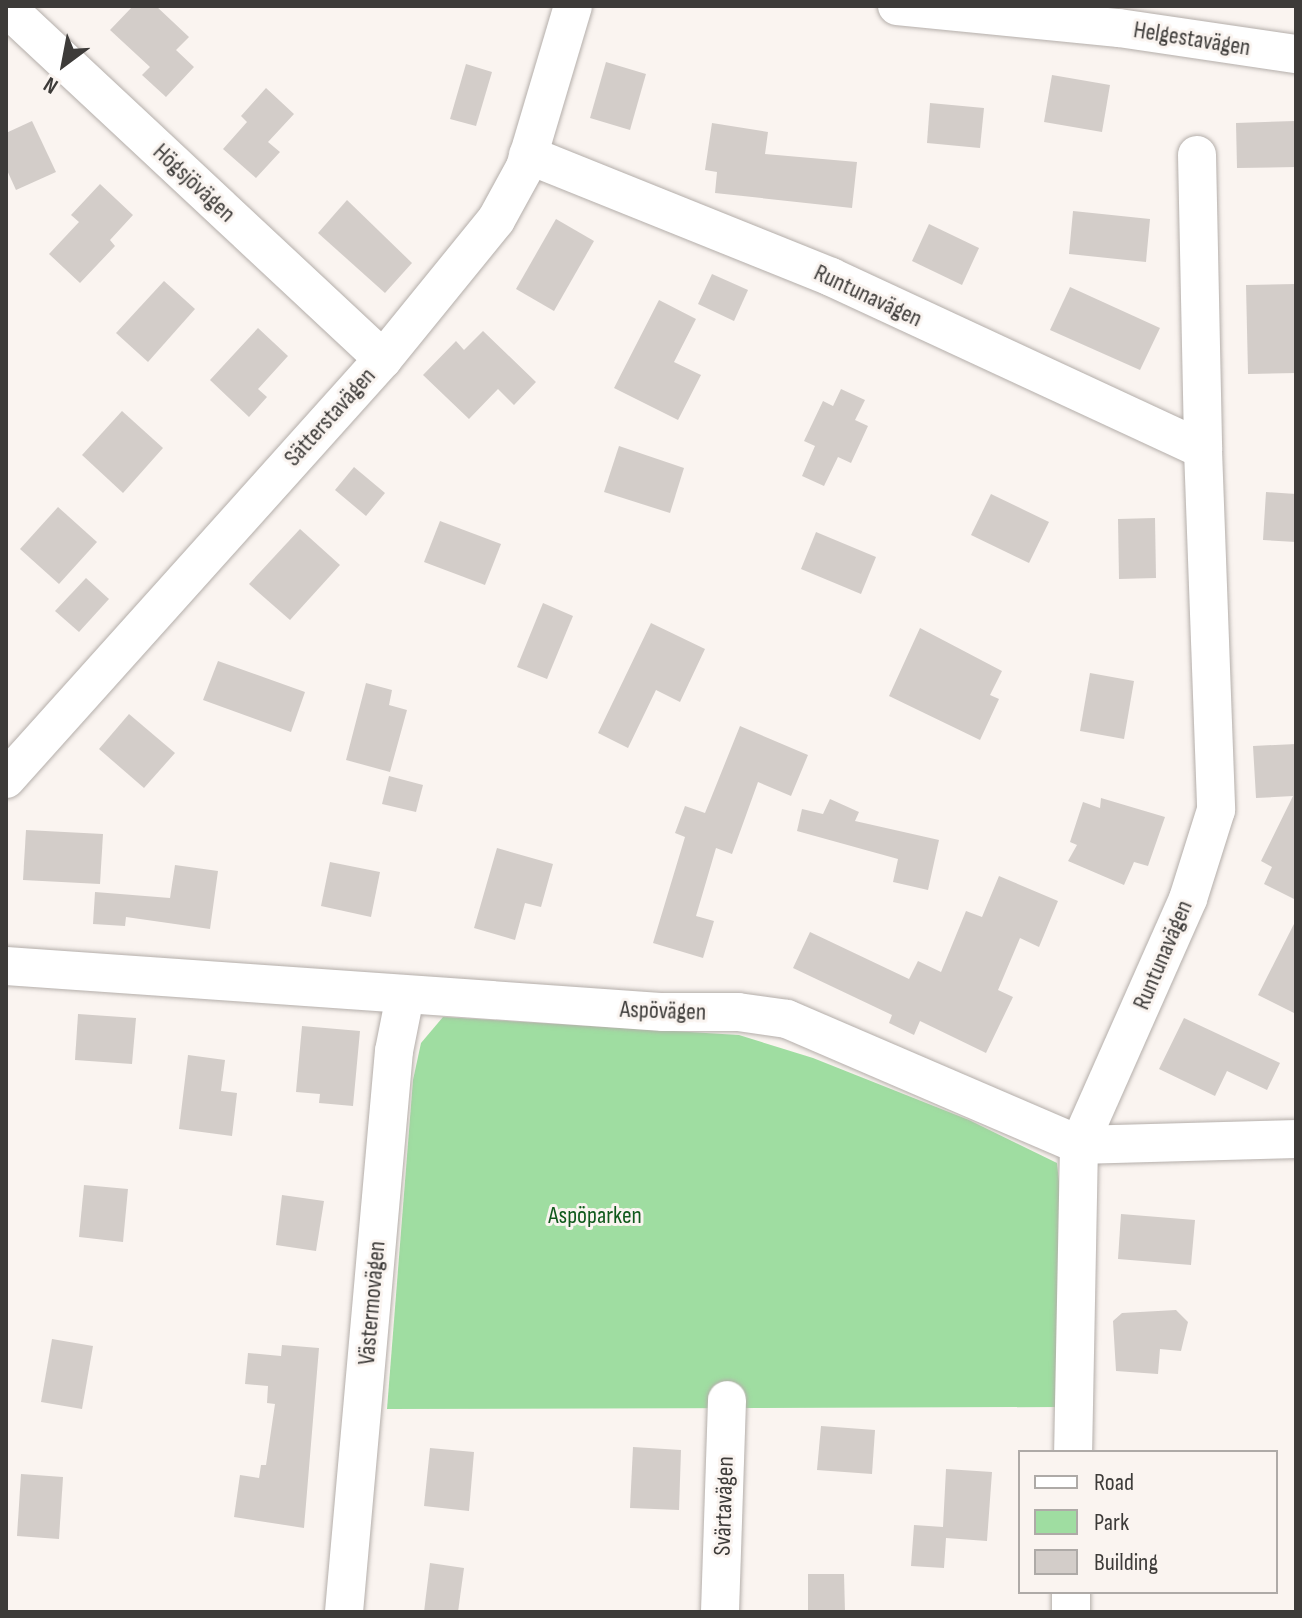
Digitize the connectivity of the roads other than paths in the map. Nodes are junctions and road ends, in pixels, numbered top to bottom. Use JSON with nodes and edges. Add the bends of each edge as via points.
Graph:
{"nodes":[{"id":1,"x":573,"y":6,"type":"edge"},
{"id":2,"x":897,"y":6,"type":"edge"},
{"id":3,"x":6,"y":7,"type":"edge"},
{"id":4,"x":1119,"y":17,"type":"edge"},
{"id":5,"x":1296,"y":54,"type":"edge"},
{"id":6,"x":528,"y":155,"type":"junction"},
{"id":7,"x":1197,"y":155,"type":"dead end"},
{"id":8,"x":383,"y":359,"type":"junction"},
{"id":9,"x":1203,"y":450,"type":"junction"},
{"id":10,"x":6,"y":779,"type":"edge"},
{"id":11,"x":6,"y":966,"type":"edge"},
{"id":12,"x":405,"y":996,"type":"junction"},
{"id":13,"x":1296,"y":1139,"type":"edge"},
{"id":14,"x":1079,"y":1145,"type":"junction"},
{"id":15,"x":727,"y":1400,"type":"dead end"},
{"id":16,"x":1073,"y":1450,"type":"edge"},
{"id":17,"x":344,"y":1612,"type":"edge"},
{"id":18,"x":720,"y":1612,"type":"edge"}],
"edges":[{"from":1,"to":6,"type":"street","name":"Sätterstavägen"},
{"from":2,"to":4,"type":"street","name":"Helgestavägen"},
{"from":3,"to":8,"type":"street","name":"Högsjövägen"},
{"from":4,"to":5,"type":"street","name":"Helgestavägen"},
{"from":6,"to":8,"type":"street","name":"Sätterstavägen","via":[[496,220]]},
{"from":6,"to":9,"type":"street","name":"Runtunavägen","via":[[831,277]]},
{"from":7,"to":9,"type":"street","name":"Runtunavägen"},
{"from":8,"to":10,"type":"street","name":"Sätterstavägen"},
{"from":9,"to":14,"type":"street","name":"Runtunavägen","via":[[1216,810],[1188,899]]},
{"from":11,"to":12,"type":"street","name":"Aspövägen"},
{"from":12,"to":14,"type":"street","name":"Aspövägen","via":[[787,1019]]},
{"from":12,"to":17,"type":"street","name":"Västermovägen","via":[[394,1051]]},
{"from":13,"to":14,"type":"street","name":"Aspövägen"},
{"from":14,"to":16,"type":"street","name":"Runtunavägen"},
{"from":15,"to":18,"type":"street","name":"Svärtavägen"}]}
